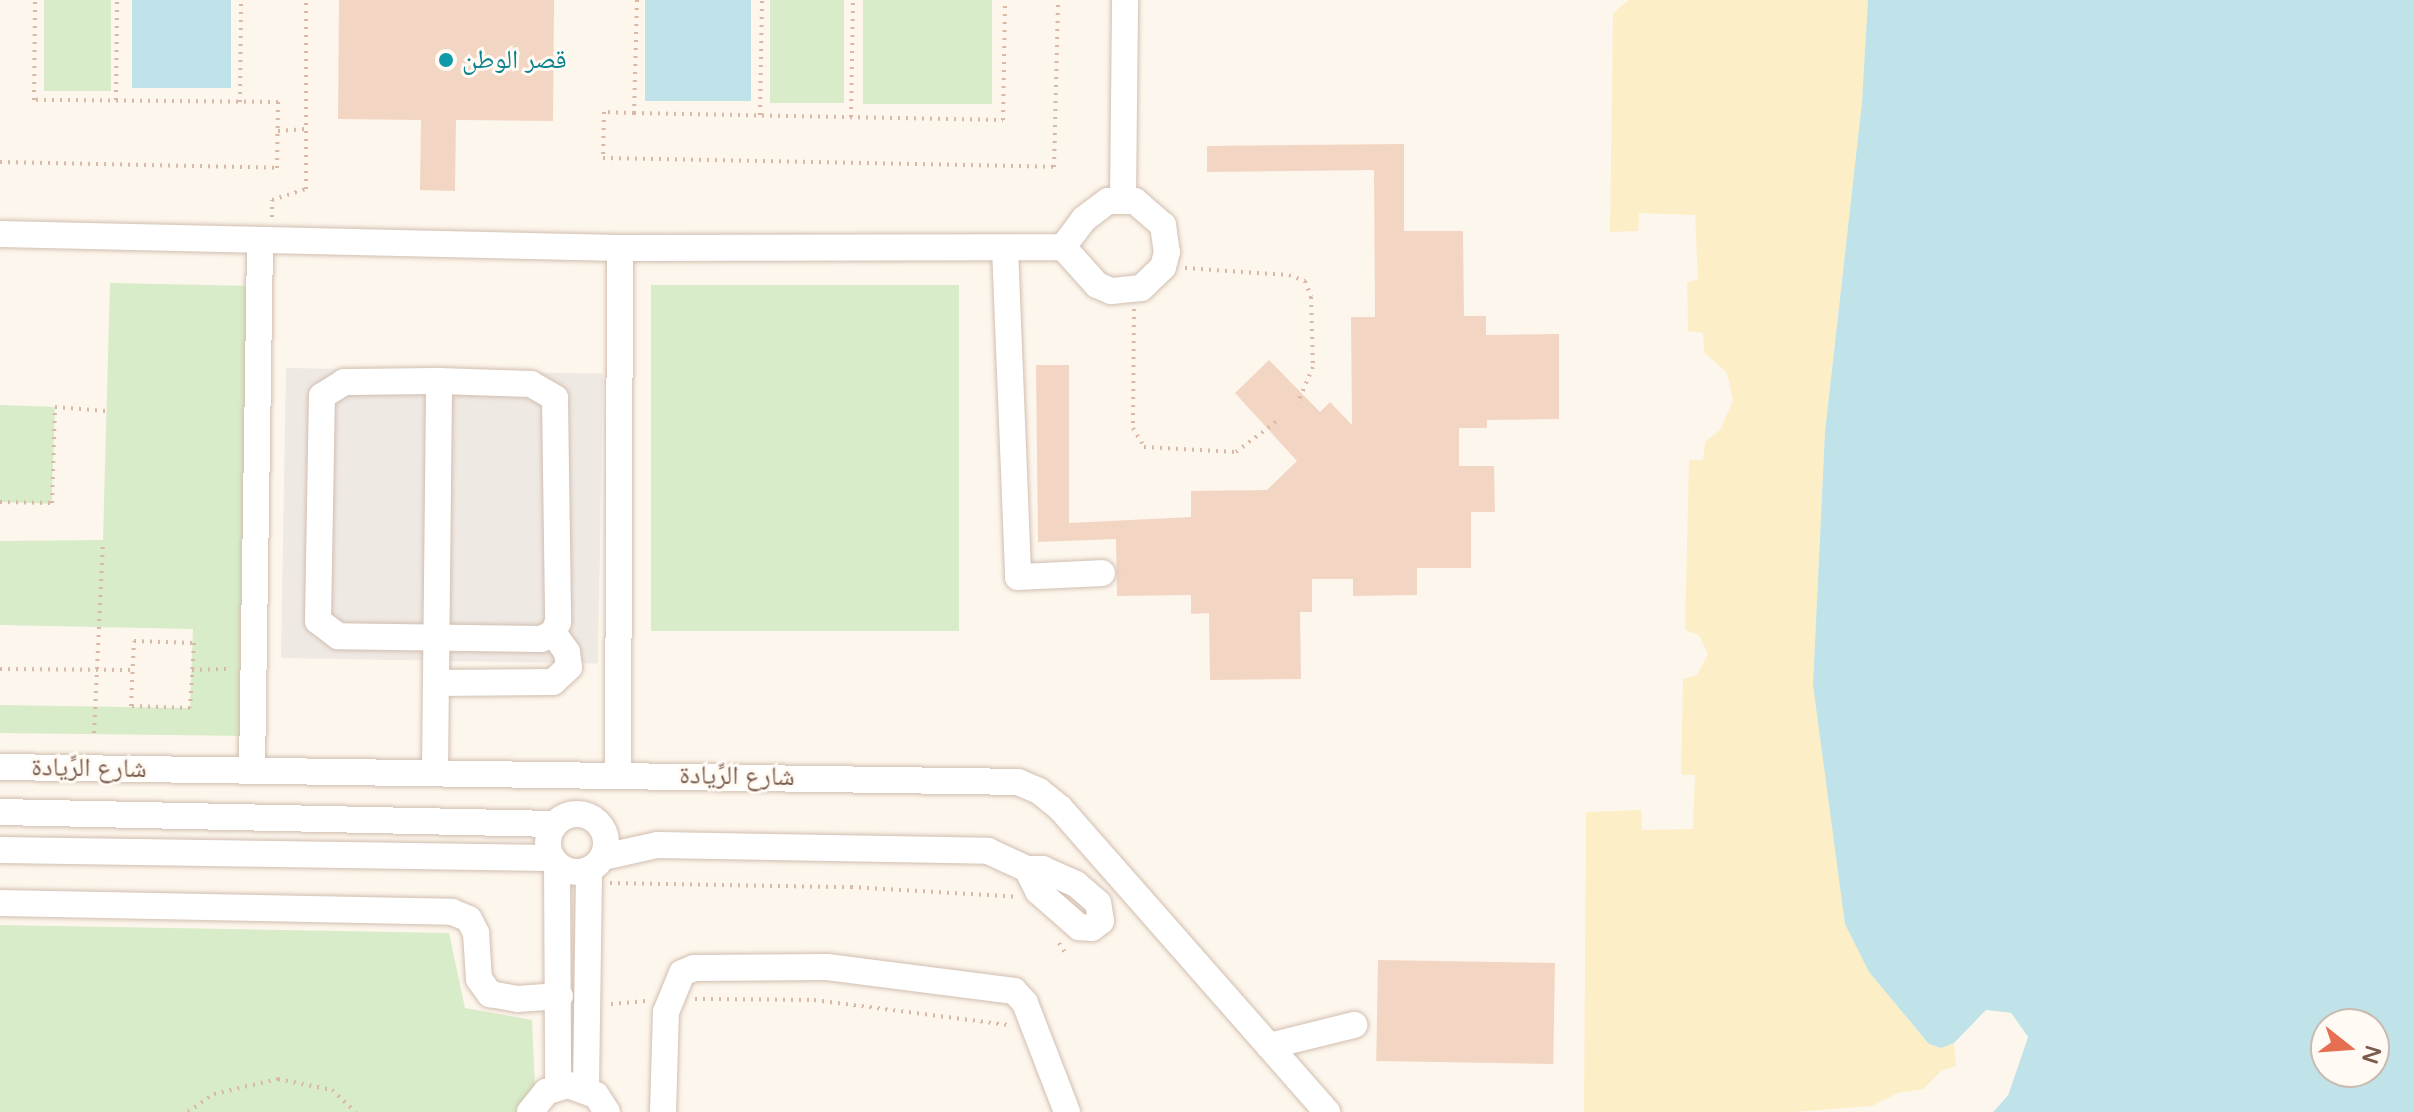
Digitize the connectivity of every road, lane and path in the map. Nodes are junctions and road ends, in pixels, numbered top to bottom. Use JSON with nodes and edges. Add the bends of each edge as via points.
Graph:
{"nodes":[{"id":1,"x":35,"y":0,"type":"edge"},
{"id":2,"x":117,"y":0,"type":"edge"},
{"id":3,"x":241,"y":0,"type":"edge"},
{"id":4,"x":306,"y":0,"type":"edge"},
{"id":5,"x":637,"y":0,"type":"edge"},
{"id":6,"x":762,"y":0,"type":"edge"},
{"id":7,"x":853,"y":0,"type":"edge"},
{"id":8,"x":1005,"y":0,"type":"edge"},
{"id":9,"x":1058,"y":0,"type":"edge"},
{"id":10,"x":1125,"y":0,"type":"edge"},
{"id":11,"x":116,"y":100,"type":"junction"},
{"id":12,"x":240,"y":102,"type":"junction"},
{"id":13,"x":634,"y":113,"type":"junction"},
{"id":14,"x":760,"y":115,"type":"junction"},
{"id":15,"x":851,"y":117,"type":"junction"},
{"id":16,"x":306,"y":129,"type":"junction"},
{"id":17,"x":278,"y":131,"type":"junction"},
{"id":18,"x":0,"y":162,"type":"edge"},
{"id":19,"x":1123,"y":199,"type":"junction"},
{"id":20,"x":0,"y":234,"type":"edge"},
{"id":21,"x":260,"y":241,"type":"junction"},
{"id":22,"x":1063,"y":247,"type":"junction"},
{"id":23,"x":620,"y":248,"type":"junction"},
{"id":24,"x":1005,"y":248,"type":"junction"},
{"id":25,"x":1163,"y":267,"type":"junction"},
{"id":26,"x":1134,"y":290,"type":"junction"},
{"id":27,"x":439,"y":381,"type":"junction"},
{"id":28,"x":1297,"y":404,"type":"dead end"},
{"id":29,"x":106,"y":411,"type":"dead end"},
{"id":30,"x":1277,"y":421,"type":"dead end"},
{"id":31,"x":0,"y":502,"type":"edge"},
{"id":32,"x":103,"y":541,"type":"dead end"},
{"id":33,"x":1102,"y":573,"type":"dead end"},
{"id":34,"x":553,"y":633,"type":"junction"},
{"id":35,"x":436,"y":637,"type":"junction"},
{"id":36,"x":255,"y":668,"type":"junction"},
{"id":37,"x":0,"y":669,"type":"edge"},
{"id":38,"x":97,"y":669,"type":"junction"},
{"id":39,"x":132,"y":670,"type":"junction"},
{"id":40,"x":192,"y":670,"type":"junction"},
{"id":41,"x":436,"y":683,"type":"junction"},
{"id":42,"x":94,"y":733,"type":"dead end"},
{"id":43,"x":0,"y":767,"type":"edge"},
{"id":44,"x":252,"y":770,"type":"junction"},
{"id":45,"x":435,"y":772,"type":"junction"},
{"id":46,"x":618,"y":774,"type":"junction"},
{"id":47,"x":0,"y":812,"type":"edge"},
{"id":48,"x":555,"y":824,"type":"junction"},
{"id":49,"x":604,"y":830,"type":"junction"},
{"id":50,"x":657,"y":845,"type":"junction"},
{"id":51,"x":0,"y":850,"type":"edge"},
{"id":52,"x":554,"y":861,"type":"junction"},
{"id":53,"x":596,"y":864,"type":"junction"},
{"id":54,"x":1027,"y":869,"type":"dead end"},
{"id":55,"x":0,"y":903,"type":"edge"},
{"id":56,"x":668,"y":998,"type":"junction"},
{"id":57,"x":572,"y":1001,"type":"junction"},
{"id":58,"x":1354,"y":1025,"type":"dead end"},
{"id":59,"x":1035,"y":1028,"type":"junction"},
{"id":60,"x":1269,"y":1046,"type":"junction"},
{"id":61,"x":558,"y":1086,"type":"junction"},
{"id":62,"x":586,"y":1089,"type":"junction"},
{"id":63,"x":188,"y":1112,"type":"edge"},
{"id":64,"x":356,"y":1112,"type":"edge"},
{"id":65,"x":530,"y":1112,"type":"edge"},
{"id":66,"x":607,"y":1112,"type":"edge"},
{"id":67,"x":663,"y":1112,"type":"edge"},
{"id":68,"x":1067,"y":1112,"type":"edge"},
{"id":69,"x":1327,"y":1112,"type":"edge"}],
"edges":[{"from":1,"to":11,"type":"path","via":[[34,100]]},
{"from":2,"to":11,"type":"path"},
{"from":3,"to":12,"type":"path"},
{"from":4,"to":16,"type":"path"},
{"from":5,"to":13,"type":"path"},
{"from":6,"to":14,"type":"path"},
{"from":7,"to":15,"type":"path"},
{"from":8,"to":15,"type":"path","via":[[1003,120]]},
{"from":9,"to":13,"type":"path","via":[[1054,167],[603,158],[604,112]]},
{"from":10,"to":19,"type":"street"},
{"from":11,"to":12,"type":"path"},
{"from":12,"to":17,"type":"path","via":[[278,102]]},
{"from":13,"to":14,"type":"path"},
{"from":14,"to":15,"type":"path"},
{"from":16,"to":17,"type":"path"},
{"from":16,"to":21,"type":"path","via":[[306,189],[272,200],[272,219],[260,221]]},
{"from":17,"to":18,"type":"path","via":[[277,168]]},
{"from":19,"to":22,"type":"street","via":[[1095,208]]},
{"from":19,"to":25,"type":"street","via":[[1147,207],[1163,225]]},
{"from":20,"to":21,"type":"street"},
{"from":21,"to":23,"type":"street"},
{"from":21,"to":36,"type":"street"},
{"from":22,"to":24,"type":"street"},
{"from":22,"to":26,"type":"street","via":[[1097,285],[1111,291]]},
{"from":23,"to":24,"type":"street"},
{"from":23,"to":46,"type":"street"},
{"from":24,"to":33,"type":"street","via":[[1018,577]]},
{"from":25,"to":26,"type":"street"},
{"from":25,"to":28,"type":"path","via":[[1289,275],[1305,281],[1311,297],[1313,367]]},
{"from":26,"to":30,"type":"path","via":[[1133,428],[1139,442],[1150,449],[1224,454],[1245,448]]},
{"from":27,"to":34,"type":"street","via":[[531,384],[555,398],[558,622]]},
{"from":27,"to":35,"type":"street"},
{"from":27,"to":35,"type":"street","via":[[344,382],[322,396],[316,597],[322,628],[338,636]]},
{"from":29,"to":31,"type":"path","via":[[55,407],[52,503]]},
{"from":32,"to":38,"type":"path"},
{"from":34,"to":35,"type":"street","via":[[541,639]]},
{"from":34,"to":41,"type":"street","via":[[567,652],[569,667],[553,682]]},
{"from":35,"to":41,"type":"street"},
{"from":36,"to":40,"type":"path"},
{"from":36,"to":44,"type":"street"},
{"from":37,"to":38,"type":"path"},
{"from":38,"to":39,"type":"path"},
{"from":38,"to":42,"type":"path"},
{"from":39,"to":40,"type":"path","via":[[134,641],[194,643]]},
{"from":39,"to":40,"type":"path","via":[[131,706],[190,708]]},
{"from":41,"to":45,"type":"street"},
{"from":43,"to":44,"type":"street","name":"شارع الرِّيادة"},
{"from":44,"to":45,"type":"street","name":"شارع الرِّيادة"},
{"from":45,"to":46,"type":"street","name":"شارع الرِّيادة"},
{"from":46,"to":60,"type":"street","name":"شارع الرِّيادة","via":[[996,778],[1028,785],[1060,808]]},
{"from":47,"to":48,"type":"street","name":"شارع الرِّيادة"},
{"from":48,"to":49,"type":"street","via":[[581,814]]},
{"from":48,"to":52,"type":"street","via":[[548,840]]},
{"from":49,"to":50,"type":"street"},
{"from":49,"to":53,"type":"street"},
{"from":50,"to":53,"type":"street"},
{"from":50,"to":54,"type":"street","via":[[939,846],[1007,855]]},
{"from":51,"to":52,"type":"street"},
{"from":52,"to":53,"type":"street","via":[[572,872]]},
{"from":52,"to":57,"type":"street"},
{"from":53,"to":57,"type":"street"},
{"from":55,"to":57,"type":"street","via":[[452,912],[469,919],[476,933],[479,979],[490,994]]},
{"from":56,"to":57,"type":"path"},
{"from":56,"to":59,"type":"path","via":[[814,1000]]},
{"from":56,"to":59,"type":"street","via":[[682,973],[694,968],[827,967],[1014,991]]},
{"from":56,"to":67,"type":"street"},
{"from":57,"to":61,"type":"street"},
{"from":57,"to":62,"type":"street"},
{"from":58,"to":60,"type":"street"},
{"from":59,"to":68,"type":"street"},
{"from":60,"to":69,"type":"street","name":"شارع الرِّيادة"},
{"from":61,"to":62,"type":"street"},
{"from":61,"to":65,"type":"street"},
{"from":62,"to":66,"type":"street"},
{"from":63,"to":64,"type":"path","via":[[214,1094],[278,1079],[332,1090]]}]}
